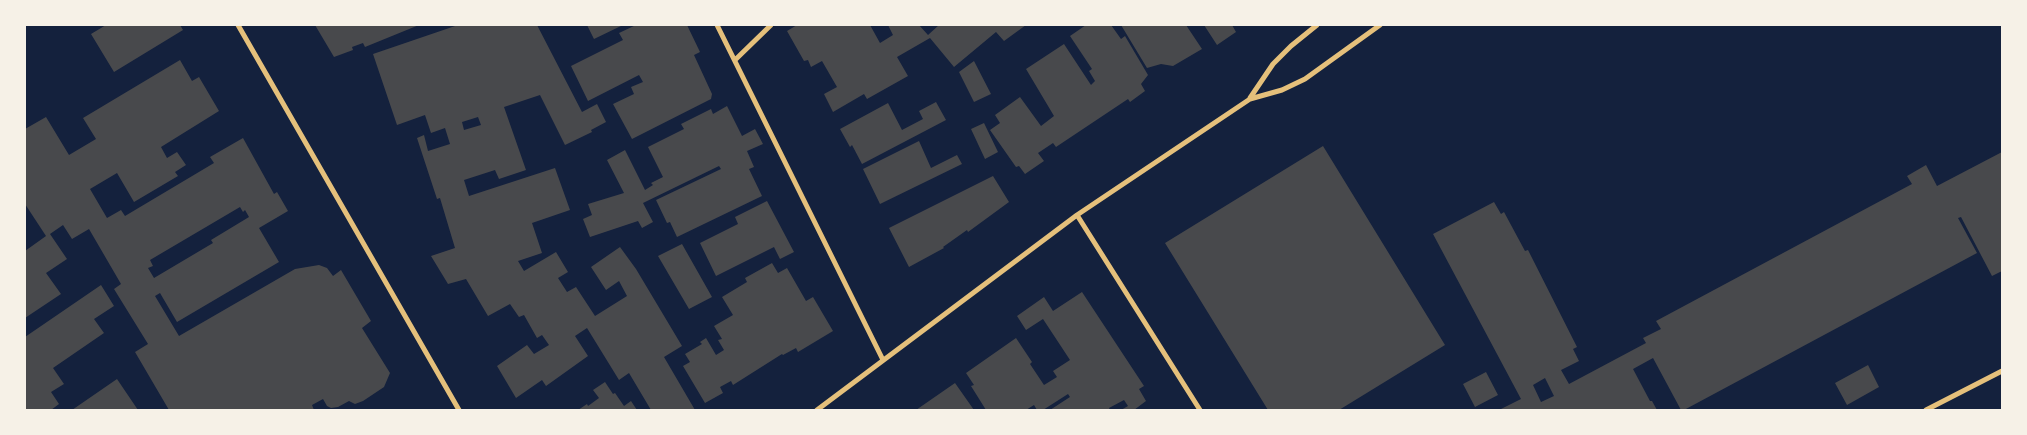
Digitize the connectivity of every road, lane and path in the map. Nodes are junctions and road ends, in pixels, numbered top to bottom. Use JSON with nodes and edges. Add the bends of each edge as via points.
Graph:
{"nodes":[{"id":1,"x":238,"y":25,"type":"edge"},
{"id":2,"x":717,"y":25,"type":"edge"},
{"id":3,"x":771,"y":25,"type":"edge"},
{"id":4,"x":1317,"y":25,"type":"edge"},
{"id":5,"x":1380,"y":25,"type":"edge"},
{"id":6,"x":734,"y":60,"type":"junction"},
{"id":7,"x":1250,"y":99,"type":"junction"},
{"id":8,"x":1077,"y":215,"type":"junction"},
{"id":9,"x":882,"y":360,"type":"junction"},
{"id":10,"x":2002,"y":371,"type":"edge"},
{"id":11,"x":459,"y":410,"type":"edge"},
{"id":12,"x":817,"y":410,"type":"edge"},
{"id":13,"x":1200,"y":410,"type":"edge"},
{"id":14,"x":1926,"y":410,"type":"edge"}],
"edges":[{"from":1,"to":11,"type":"street"},
{"from":2,"to":6,"type":"street"},
{"from":3,"to":6,"type":"street"},
{"from":4,"to":7,"type":"street","via":[[1273,64]]},
{"from":5,"to":7,"type":"street","via":[[1305,79]]},
{"from":6,"to":9,"type":"street"},
{"from":7,"to":8,"type":"street"},
{"from":8,"to":9,"type":"street"},
{"from":8,"to":13,"type":"street"},
{"from":9,"to":12,"type":"street"},
{"from":10,"to":14,"type":"street"}]}
